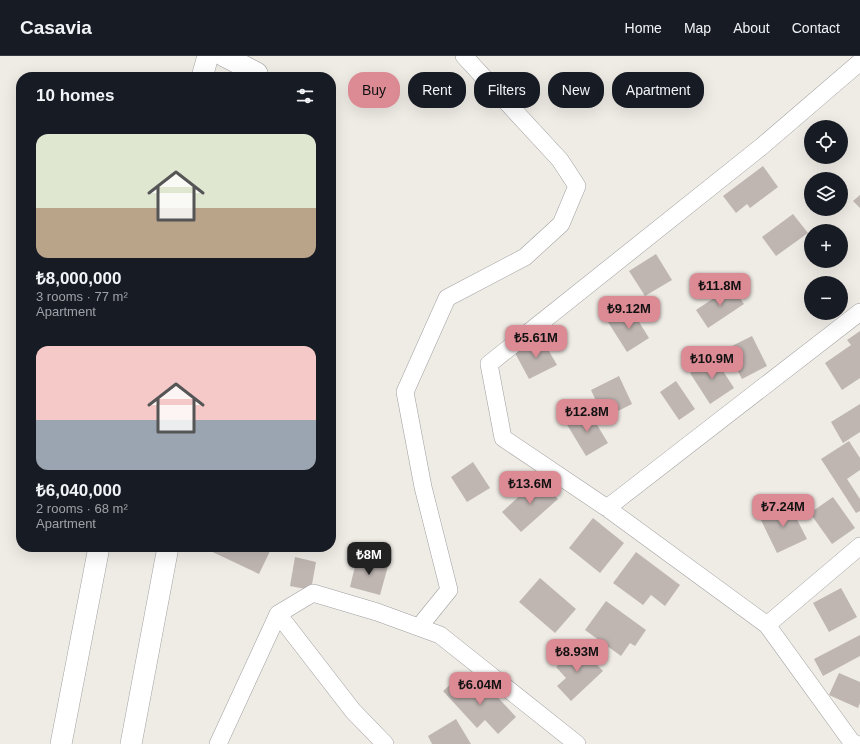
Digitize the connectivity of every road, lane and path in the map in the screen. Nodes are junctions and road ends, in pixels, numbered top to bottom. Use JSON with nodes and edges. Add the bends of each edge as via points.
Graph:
{"nodes":[{"id":1,"x":208,"y":56,"type":"edge"},
{"id":2,"x":224,"y":56,"type":"edge"},
{"id":3,"x":464,"y":56,"type":"edge"},
{"id":4,"x":860,"y":62,"type":"edge"},
{"id":5,"x":258,"y":69,"type":"edge"},
{"id":6,"x":203,"y":72,"type":"edge"},
{"id":7,"x":860,"y":312,"type":"edge"},
{"id":8,"x":607,"y":508,"type":"junction"},
{"id":9,"x":860,"y":546,"type":"edge"},
{"id":10,"x":98,"y":552,"type":"edge"},
{"id":11,"x":167,"y":552,"type":"edge"},
{"id":12,"x":278,"y":614,"type":"junction"},
{"id":13,"x":766,"y":625,"type":"junction"},
{"id":14,"x":419,"y":627,"type":"junction"},
{"id":15,"x":61,"y":744,"type":"edge"},
{"id":16,"x":131,"y":744,"type":"edge"},
{"id":17,"x":218,"y":744,"type":"edge"},
{"id":18,"x":385,"y":744,"type":"edge"},
{"id":19,"x":577,"y":744,"type":"edge"},
{"id":20,"x":856,"y":744,"type":"edge"}],
"edges":[{"from":1,"to":6,"type":"street"},
{"from":2,"to":5,"type":"street"},
{"from":3,"to":14,"type":"street","via":[[560,160],[577,186],[561,224],[525,257],[447,298],[405,392],[423,487],[449,590]]},
{"from":4,"to":8,"type":"street","via":[[761,147],[489,364],[503,438]]},
{"from":7,"to":8,"type":"street"},
{"from":8,"to":13,"type":"street"},
{"from":9,"to":13,"type":"street"},
{"from":10,"to":15,"type":"street"},
{"from":11,"to":16,"type":"street"},
{"from":12,"to":14,"type":"street","via":[[313,594]]},
{"from":12,"to":17,"type":"street"},
{"from":12,"to":18,"type":"street","via":[[353,711]]},
{"from":13,"to":20,"type":"street","via":[[850,740]]},
{"from":14,"to":19,"type":"street","via":[[440,635]]}]}
